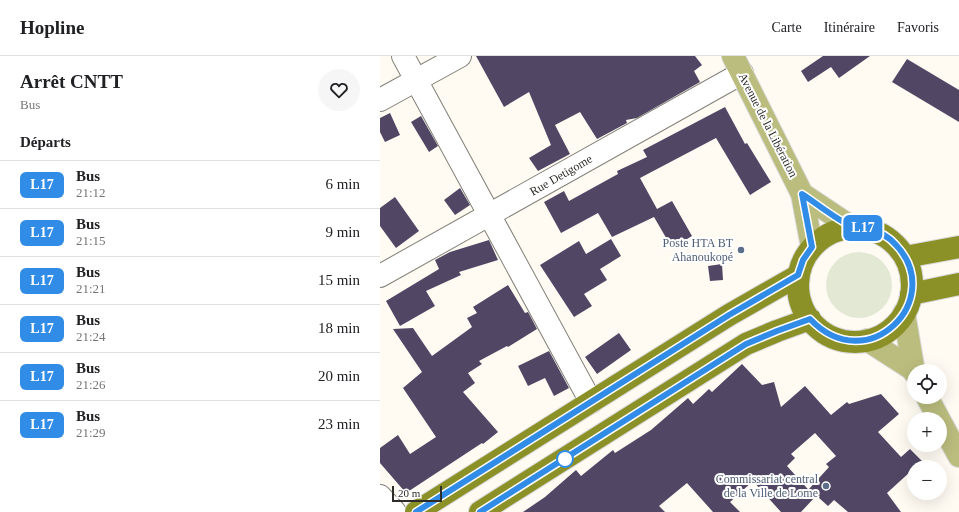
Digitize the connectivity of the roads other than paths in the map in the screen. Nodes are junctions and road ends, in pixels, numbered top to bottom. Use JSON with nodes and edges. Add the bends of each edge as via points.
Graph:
{"nodes":[{"id":1,"x":403,"y":56,"type":"edge"},
{"id":2,"x":460,"y":56,"type":"edge"},
{"id":3,"x":737,"y":64,"type":"edge"},
{"id":4,"x":415,"y":80,"type":"junction"},
{"id":5,"x":380,"y":100,"type":"edge"},
{"id":6,"x":802,"y":194,"type":"junction"},
{"id":7,"x":489,"y":216,"type":"junction"},
{"id":8,"x":853,"y":228,"type":"junction"},
{"id":9,"x":812,"y":247,"type":"junction"},
{"id":10,"x":959,"y":247,"type":"edge"},
{"id":11,"x":905,"y":257,"type":"junction"},
{"id":12,"x":798,"y":275,"type":"junction"},
{"id":13,"x":380,"y":276,"type":"edge"},
{"id":14,"x":959,"y":284,"type":"edge"},
{"id":15,"x":908,"y":304,"type":"junction"},
{"id":16,"x":810,"y":319,"type":"junction"},
{"id":17,"x":867,"y":340,"type":"junction"},
{"id":18,"x":912,"y":364,"type":"edge"},
{"id":19,"x":907,"y":367,"type":"edge"},
{"id":20,"x":591,"y":402,"type":"junction"},
{"id":21,"x":947,"y":433,"type":"edge"},
{"id":22,"x":959,"y":456,"type":"edge"},
{"id":23,"x":380,"y":496,"type":"edge"},
{"id":24,"x":395,"y":512,"type":"edge"},
{"id":25,"x":416,"y":512,"type":"edge"},
{"id":26,"x":480,"y":512,"type":"edge"}],
"edges":[{"from":1,"to":4,"type":"street"},
{"from":2,"to":4,"type":"street"},
{"from":3,"to":6,"type":"main road","name":"Avenue de la Libération"},
{"from":3,"to":7,"type":"street","name":"Rue Detigome"},
{"from":4,"to":5,"type":"street"},
{"from":4,"to":7,"type":"street"},
{"from":6,"to":8,"type":"main road"},
{"from":6,"to":9,"type":"main road"},
{"from":7,"to":13,"type":"street","name":"Rue Detigome"},
{"from":7,"to":20,"type":"street"},
{"from":8,"to":9,"type":"highway","via":[[838,230]]},
{"from":8,"to":11,"type":"highway","via":[[869,229],[884,235]]},
{"from":9,"to":12,"type":"highway","via":[[803,260]]},
{"from":10,"to":11,"type":"highway"},
{"from":11,"to":15,"type":"highway","via":[[912,275]]},
{"from":12,"to":16,"type":"highway","via":[[802,306]]},
{"from":12,"to":20,"type":"highway"},
{"from":14,"to":15,"type":"highway"},
{"from":15,"to":17,"type":"highway","via":[[895,325],[882,335]]},
{"from":15,"to":18,"type":"main road"},
{"from":16,"to":17,"type":"highway","via":[[828,335],[852,341]]},
{"from":16,"to":26,"type":"highway","via":[[746,344]]},
{"from":17,"to":19,"type":"main road"},
{"from":20,"to":25,"type":"highway"},
{"from":21,"to":22,"type":"main road"},
{"from":23,"to":24,"type":"street"}]}
